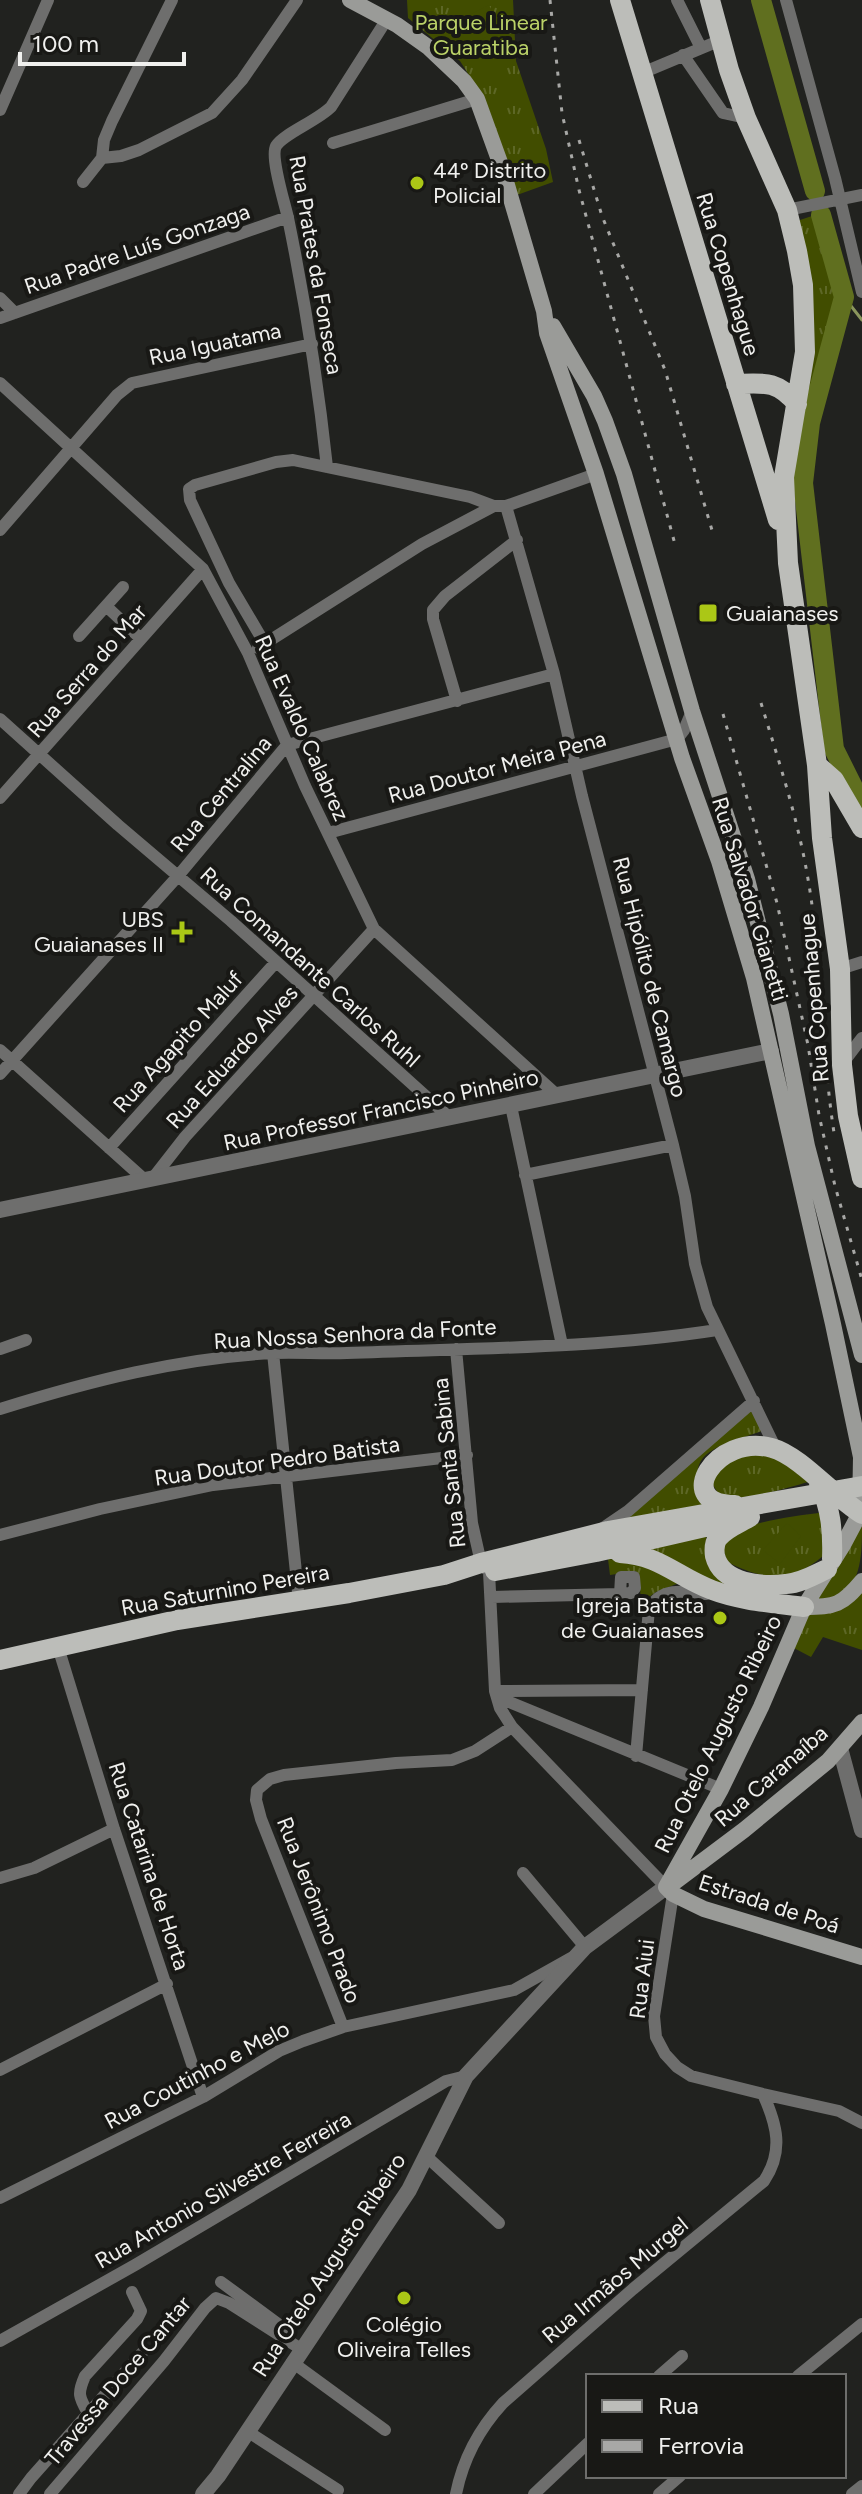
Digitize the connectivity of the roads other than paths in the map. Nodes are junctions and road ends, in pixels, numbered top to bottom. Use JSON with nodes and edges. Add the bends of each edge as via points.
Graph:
{"nodes":[{"id":1,"x":48,"y":0,"type":"edge"},
{"id":2,"x":172,"y":0,"type":"edge"},
{"id":3,"x":297,"y":0,"type":"edge"},
{"id":4,"x":350,"y":0,"type":"edge"},
{"id":5,"x":620,"y":0,"type":"edge"},
{"id":6,"x":677,"y":0,"type":"edge"},
{"id":7,"x":710,"y":0,"type":"edge"},
{"id":8,"x":786,"y":0,"type":"edge"},
{"id":9,"x":387,"y":19,"type":"junction"},
{"id":10,"x":711,"y":44,"type":"junction"},
{"id":11,"x":683,"y":55,"type":"junction"},
{"id":12,"x":642,"y":73,"type":"junction"},
{"id":13,"x":477,"y":99,"type":"junction"},
{"id":14,"x":2,"y":101,"type":"edge"},
{"id":15,"x":746,"y":118,"type":"junction"},
{"id":16,"x":333,"y":143,"type":"dead end"},
{"id":17,"x":102,"y":158,"type":"junction"},
{"id":18,"x":83,"y":182,"type":"dead end"},
{"id":19,"x":862,"y":195,"type":"edge"},
{"id":20,"x":837,"y":200,"type":"junction"},
{"id":21,"x":796,"y":208,"type":"junction"},
{"id":22,"x":288,"y":217,"type":"junction"},
{"id":23,"x":862,"y":292,"type":"edge"},
{"id":24,"x":0,"y":298,"type":"edge"},
{"id":25,"x":544,"y":311,"type":"junction"},
{"id":26,"x":15,"y":313,"type":"junction"},
{"id":27,"x":0,"y":318,"type":"edge"},
{"id":28,"x":312,"y":344,"type":"junction"},
{"id":29,"x":0,"y":383,"type":"edge"},
{"id":30,"x":760,"y":383,"type":"junction"},
{"id":31,"x":736,"y":384,"type":"junction"},
{"id":32,"x":797,"y":404,"type":"junction"},
{"id":33,"x":745,"y":408,"type":"junction"},
{"id":34,"x":754,"y":438,"type":"junction"},
{"id":35,"x":790,"y":438,"type":"junction"},
{"id":36,"x":73,"y":448,"type":"junction"},
{"id":37,"x":327,"y":467,"type":"junction"},
{"id":38,"x":596,"y":474,"type":"junction"},
{"id":39,"x":626,"y":480,"type":"junction"},
{"id":40,"x":500,"y":506,"type":"junction"},
{"id":41,"x":0,"y":530,"type":"edge"},
{"id":42,"x":517,"y":540,"type":"junction"},
{"id":43,"x":788,"y":563,"type":"junction"},
{"id":44,"x":203,"y":569,"type":"junction"},
{"id":45,"x":123,"y":587,"type":"dead end"},
{"id":46,"x":106,"y":606,"type":"junction"},
{"id":47,"x":79,"y":636,"type":"dead end"},
{"id":48,"x":141,"y":639,"type":"junction"},
{"id":49,"x":265,"y":644,"type":"junction"},
{"id":50,"x":248,"y":653,"type":"junction"},
{"id":51,"x":554,"y":674,"type":"junction"},
{"id":52,"x":457,"y":701,"type":"junction"},
{"id":53,"x":692,"y":711,"type":"junction"},
{"id":54,"x":0,"y":719,"type":"edge"},
{"id":55,"x":677,"y":739,"type":"junction"},
{"id":56,"x":287,"y":745,"type":"junction"},
{"id":57,"x":40,"y":755,"type":"junction"},
{"id":58,"x":817,"y":765,"type":"junction"},
{"id":59,"x":576,"y":766,"type":"junction"},
{"id":60,"x":0,"y":798,"type":"edge"},
{"id":61,"x":862,"y":828,"type":"edge"},
{"id":62,"x":328,"y":833,"type":"junction"},
{"id":63,"x":178,"y":876,"type":"junction"},
{"id":64,"x":374,"y":929,"type":"junction"},
{"id":65,"x":276,"y":962,"type":"junction"},
{"id":66,"x":862,"y":962,"type":"edge"},
{"id":67,"x":840,"y":969,"type":"junction"},
{"id":68,"x":314,"y":997,"type":"junction"},
{"id":69,"x":843,"y":1020,"type":"junction"},
{"id":70,"x":862,"y":1036,"type":"edge"},
{"id":71,"x":0,"y":1050,"type":"edge"},
{"id":72,"x":771,"y":1051,"type":"junction"},
{"id":73,"x":12,"y":1061,"type":"junction"},
{"id":74,"x":842,"y":1065,"type":"junction"},
{"id":75,"x":0,"y":1074,"type":"edge"},
{"id":76,"x":654,"y":1076,"type":"junction"},
{"id":77,"x":558,"y":1096,"type":"junction"},
{"id":78,"x":511,"y":1106,"type":"junction"},
{"id":79,"x":450,"y":1118,"type":"junction"},
{"id":80,"x":673,"y":1145,"type":"junction"},
{"id":81,"x":109,"y":1148,"type":"junction"},
{"id":82,"x":525,"y":1175,"type":"junction"},
{"id":83,"x":862,"y":1178,"type":"edge"},
{"id":84,"x":149,"y":1179,"type":"junction"},
{"id":85,"x":0,"y":1210,"type":"edge"},
{"id":86,"x":717,"y":1330,"type":"junction"},
{"id":87,"x":26,"y":1340,"type":"dead end"},
{"id":88,"x":562,"y":1345,"type":"junction"},
{"id":89,"x":0,"y":1349,"type":"edge"},
{"id":90,"x":456,"y":1349,"type":"junction"},
{"id":91,"x":273,"y":1353,"type":"junction"},
{"id":92,"x":862,"y":1355,"type":"edge"},
{"id":93,"x":754,"y":1401,"type":"junction"},
{"id":94,"x":0,"y":1409,"type":"edge"},
{"id":95,"x":776,"y":1449,"type":"junction"},
{"id":96,"x":467,"y":1455,"type":"junction"},
{"id":97,"x":285,"y":1477,"type":"junction"},
{"id":98,"x":818,"y":1479,"type":"junction"},
{"id":99,"x":862,"y":1486,"type":"edge"},
{"id":100,"x":861,"y":1508,"type":"edge"},
{"id":101,"x":756,"y":1511,"type":"junction"},
{"id":102,"x":0,"y":1535,"type":"edge"},
{"id":103,"x":594,"y":1543,"type":"junction"},
{"id":104,"x":830,"y":1564,"type":"junction"},
{"id":105,"x":485,"y":1568,"type":"junction"},
{"id":106,"x":862,"y":1581,"type":"edge"},
{"id":107,"x":620,"y":1594,"type":"dead end"},
{"id":108,"x":731,"y":1596,"type":"junction"},
{"id":109,"x":492,"y":1597,"type":"junction"},
{"id":110,"x":299,"y":1601,"type":"junction"},
{"id":111,"x":804,"y":1607,"type":"junction"},
{"id":112,"x":58,"y":1647,"type":"junction"},
{"id":113,"x":0,"y":1660,"type":"edge"},
{"id":114,"x":642,"y":1690,"type":"junction"},
{"id":115,"x":496,"y":1694,"type":"junction"},
{"id":116,"x":862,"y":1722,"type":"edge"},
{"id":117,"x":512,"y":1727,"type":"junction"},
{"id":118,"x":840,"y":1748,"type":"junction"},
{"id":119,"x":636,"y":1756,"type":"junction"},
{"id":120,"x":721,"y":1789,"type":"junction"},
{"id":121,"x":114,"y":1829,"type":"junction"},
{"id":122,"x":862,"y":1830,"type":"edge"},
{"id":123,"x":523,"y":1873,"type":"dead end"},
{"id":124,"x":0,"y":1878,"type":"edge"},
{"id":125,"x":669,"y":1891,"type":"junction"},
{"id":126,"x":580,"y":1952,"type":"junction"},
{"id":127,"x":862,"y":1957,"type":"edge"},
{"id":128,"x":167,"y":1984,"type":"junction"},
{"id":129,"x":514,"y":1990,"type":"junction"},
{"id":130,"x":534,"y":2003,"type":"junction"},
{"id":131,"x":343,"y":2027,"type":"junction"},
{"id":132,"x":0,"y":2070,"type":"edge"},
{"id":133,"x":466,"y":2076,"type":"junction"},
{"id":134,"x":763,"y":2094,"type":"junction"},
{"id":135,"x":203,"y":2097,"type":"junction"},
{"id":136,"x":862,"y":2123,"type":"edge"},
{"id":137,"x":426,"y":2156,"type":"junction"},
{"id":138,"x":0,"y":2198,"type":"edge"},
{"id":139,"x":499,"y":2223,"type":"dead end"},
{"id":140,"x":221,"y":2282,"type":"dead end"},
{"id":141,"x":132,"y":2292,"type":"dead end"},
{"id":142,"x":862,"y":2324,"type":"edge"},
{"id":143,"x":0,"y":2341,"type":"edge"},
{"id":144,"x":299,"y":2351,"type":"junction"},
{"id":145,"x":142,"y":2353,"type":"dead end"},
{"id":146,"x":682,"y":2356,"type":"dead end"},
{"id":147,"x":661,"y":2374,"type":"edge"},
{"id":148,"x":800,"y":2374,"type":"edge"},
{"id":149,"x":88,"y":2413,"type":"junction"},
{"id":150,"x":385,"y":2430,"type":"dead end"},
{"id":151,"x":247,"y":2431,"type":"junction"},
{"id":152,"x":586,"y":2445,"type":"edge"},
{"id":153,"x":678,"y":2478,"type":"edge"},
{"id":154,"x":862,"y":2486,"type":"edge"},
{"id":155,"x":338,"y":2490,"type":"dead end"},
{"id":156,"x":19,"y":2494,"type":"edge"},
{"id":157,"x":50,"y":2494,"type":"edge"},
{"id":158,"x":203,"y":2494,"type":"edge"},
{"id":159,"x":456,"y":2494,"type":"edge"},
{"id":160,"x":534,"y":2494,"type":"edge"},
{"id":161,"x":659,"y":2494,"type":"edge"},
{"id":162,"x":852,"y":2494,"type":"edge"}],
"edges":[{"from":1,"to":14,"type":"street"},
{"from":2,"to":17,"type":"street","via":[[112,121]]},
{"from":3,"to":17,"type":"street","via":[[242,80],[212,113],[139,150]]},
{"from":4,"to":9,"type":"main road","name":"Rua Salvador Gianetti"},
{"from":5,"to":12,"type":"main road","name":"Rua Copenhague"},
{"from":6,"to":10,"type":"street"},
{"from":7,"to":10,"type":"main road"},
{"from":8,"to":20,"type":"street"},
{"from":9,"to":13,"type":"main road","name":"Rua Salvador Gianetti","via":[[449,65]]},
{"from":9,"to":22,"type":"street","name":"Rua Prates da Fonseca","via":[[331,107],[275,147]]},
{"from":10,"to":11,"type":"street"},
{"from":10,"to":15,"type":"main road"},
{"from":11,"to":12,"type":"street"},
{"from":11,"to":15,"type":"street","via":[[723,113]]},
{"from":12,"to":31,"type":"main road","name":"Rua Copenhague"},
{"from":13,"to":16,"type":"street"},
{"from":13,"to":25,"type":"main road","name":"Rua Salvador Gianetti"},
{"from":15,"to":21,"type":"main road"},
{"from":17,"to":18,"type":"street"},
{"from":19,"to":20,"type":"street"},
{"from":20,"to":21,"type":"street"},
{"from":20,"to":23,"type":"street"},
{"from":21,"to":32,"type":"main road","via":[[806,330]]},
{"from":22,"to":26,"type":"street","name":"Rua Padre Luís Gonzaga"},
{"from":22,"to":28,"type":"street","name":"Rua Prates da Fonseca"},
{"from":24,"to":26,"type":"street"},
{"from":25,"to":38,"type":"main road","name":"Rua Salvador Gianetti"},
{"from":25,"to":39,"type":"main road","name":"Rua Salvador Gianetti","via":[[594,396]]},
{"from":26,"to":27,"type":"street","name":"Rua Padre Luís Gonzaga"},
{"from":28,"to":36,"type":"street","name":"Rua Iguatama","via":[[138,380],[117,395]]},
{"from":28,"to":37,"type":"street","name":"Rua Prates da Fonseca"},
{"from":29,"to":36,"type":"street","name":"Rua Evaldo Calabrez"},
{"from":30,"to":31,"type":"main road"},
{"from":30,"to":32,"type":"main road","via":[[784,389]]},
{"from":30,"to":33,"type":"main road"},
{"from":31,"to":33,"type":"main road","name":"Rua Copenhague"},
{"from":32,"to":35,"type":"main road"},
{"from":33,"to":34,"type":"main road","name":"Rua Copenhague"},
{"from":34,"to":35,"type":"main road","via":[[771,444]]},
{"from":34,"to":43,"type":"main road","name":"Rua Copenhague"},
{"from":35,"to":43,"type":"main road","via":[[784,477]]},
{"from":36,"to":41,"type":"street","name":"Rua Iguatama"},
{"from":36,"to":44,"type":"street","name":"Rua Evaldo Calabrez"},
{"from":37,"to":40,"type":"street"},
{"from":37,"to":49,"type":"street","via":[[276,462],[189,489],[215,554]]},
{"from":38,"to":39,"type":"main road","via":[[611,472]]},
{"from":38,"to":40,"type":"street"},
{"from":38,"to":55,"type":"main road","name":"Rua Salvador Gianetti"},
{"from":39,"to":53,"type":"main road","name":"Rua Salvador Gianetti"},
{"from":40,"to":42,"type":"street","name":"Rua Hipólito de Camargo"},
{"from":40,"to":49,"type":"street","via":[[422,544]]},
{"from":42,"to":51,"type":"street","name":"Rua Hipólito de Camargo"},
{"from":42,"to":52,"type":"street","via":[[433,610]]},
{"from":43,"to":58,"type":"main road","name":"Rua Copenhague"},
{"from":44,"to":48,"type":"street","name":"Rua Serra do Mar"},
{"from":44,"to":50,"type":"street","name":"Rua Evaldo Calabrez"},
{"from":45,"to":46,"type":"street"},
{"from":46,"to":47,"type":"street"},
{"from":46,"to":48,"type":"street"},
{"from":48,"to":57,"type":"street","name":"Rua Serra do Mar"},
{"from":49,"to":50,"type":"street"},
{"from":50,"to":56,"type":"street","name":"Rua Evaldo Calabrez"},
{"from":51,"to":52,"type":"street","name":"Rua Centralina"},
{"from":51,"to":59,"type":"street","name":"Rua Hipólito de Camargo"},
{"from":52,"to":56,"type":"street","name":"Rua Centralina"},
{"from":53,"to":55,"type":"street"},
{"from":53,"to":92,"type":"main road","name":"Rua Salvador Gianetti","via":[[764,942],[807,1146]]},
{"from":54,"to":57,"type":"street","name":"Rua Comandante Carlos Ruhl"},
{"from":55,"to":59,"type":"street","name":"Rua Doutor Meira Pena"},
{"from":55,"to":72,"type":"main road","name":"Rua Salvador Gianetti","via":[[737,919]]},
{"from":56,"to":62,"type":"street","name":"Rua Evaldo Calabrez"},
{"from":56,"to":63,"type":"street","name":"Rua Centralina"},
{"from":57,"to":60,"type":"street","name":"Rua Serra do Mar"},
{"from":57,"to":63,"type":"street","name":"Rua Comandante Carlos Ruhl"},
{"from":58,"to":61,"type":"main road","via":[[834,780]]},
{"from":58,"to":67,"type":"main road","name":"Rua Copenhague"},
{"from":59,"to":62,"type":"street","name":"Rua Doutor Meira Pena"},
{"from":59,"to":76,"type":"street","name":"Rua Hipólito de Camargo"},
{"from":62,"to":64,"type":"street","name":"Rua Evaldo Calabrez"},
{"from":63,"to":65,"type":"street","name":"Rua Comandante Carlos Ruhl"},
{"from":63,"to":73,"type":"street","name":"Rua Centralina"},
{"from":64,"to":68,"type":"street","name":"Rua Eduardo Alves"},
{"from":64,"to":77,"type":"street","name":"Rua Evaldo Calabrez"},
{"from":65,"to":68,"type":"street","name":"Rua Comandante Carlos Ruhl"},
{"from":65,"to":81,"type":"street","name":"Rua Agapito Maluf"},
{"from":66,"to":67,"type":"street"},
{"from":67,"to":69,"type":"main road","name":"Rua Copenhague"},
{"from":68,"to":79,"type":"street","name":"Rua Comandante Carlos Ruhl"},
{"from":68,"to":84,"type":"street","name":"Rua Eduardo Alves"},
{"from":69,"to":70,"type":"street"},
{"from":69,"to":74,"type":"main road","name":"Rua Copenhague"},
{"from":70,"to":74,"type":"street"},
{"from":71,"to":73,"type":"street"},
{"from":72,"to":76,"type":"street","name":"Rua Professor Francisco Pinheiro"},
{"from":72,"to":100,"type":"main road","name":"Rua Salvador Gianetti","via":[[856,1430]]},
{"from":73,"to":75,"type":"street","name":"Rua Centralina"},
{"from":73,"to":81,"type":"street"},
{"from":74,"to":83,"type":"main road","name":"Rua Copenhague"},
{"from":76,"to":77,"type":"street","name":"Rua Professor Francisco Pinheiro"},
{"from":76,"to":80,"type":"street","name":"Rua Hipólito de Camargo"},
{"from":77,"to":78,"type":"street","name":"Rua Professor Francisco Pinheiro"},
{"from":78,"to":79,"type":"street","name":"Rua Professor Francisco Pinheiro"},
{"from":78,"to":82,"type":"street"},
{"from":79,"to":84,"type":"street","name":"Rua Professor Francisco Pinheiro"},
{"from":80,"to":82,"type":"street"},
{"from":80,"to":86,"type":"street","name":"Rua Hipólito de Camargo","via":[[695,1264]]},
{"from":81,"to":84,"type":"street"},
{"from":82,"to":88,"type":"street"},
{"from":84,"to":85,"type":"street","name":"Rua Professor Francisco Pinheiro"},
{"from":86,"to":88,"type":"street","name":"Rua Nossa Senhora da Fonte"},
{"from":86,"to":93,"type":"street","name":"Rua Hipólito de Camargo"},
{"from":87,"to":89,"type":"street"},
{"from":88,"to":90,"type":"street","name":"Rua Nossa Senhora da Fonte"},
{"from":90,"to":91,"type":"street","name":"Rua Nossa Senhora da Fonte"},
{"from":90,"to":96,"type":"street","name":"Rua Santa Sabina"},
{"from":91,"to":94,"type":"street","name":"Rua Nossa Senhora da Fonte","via":[[123,1374]]},
{"from":91,"to":97,"type":"street"},
{"from":93,"to":95,"type":"street","name":"Rua Hipólito de Camargo"},
{"from":93,"to":103,"type":"street","name":"Rua Saturnino Pereira"},
{"from":95,"to":98,"type":"main road"},
{"from":95,"to":101,"type":"main road","via":[[761,1446],[727,1453],[704,1476],[715,1503]]},
{"from":96,"to":97,"type":"street","name":"Rua Doutor Pedro Batista"},
{"from":96,"to":105,"type":"street","name":"Rua Santa Sabina","via":[[472,1523]]},
{"from":97,"to":102,"type":"street","name":"Rua Doutor Pedro Batista","via":[[179,1492]]},
{"from":97,"to":110,"type":"street"},
{"from":98,"to":100,"type":"main road"},
{"from":98,"to":104,"type":"main road","via":[[832,1526]]},
{"from":99,"to":101,"type":"main road"},
{"from":100,"to":101,"type":"main road"},
{"from":100,"to":104,"type":"main road","name":"Rua Otelo Augusto Ribeiro"},
{"from":101,"to":103,"type":"main road","name":"Rua Saturnino Pereira"},
{"from":101,"to":104,"type":"main road","via":[[715,1541],[718,1563],[729,1575],[783,1585]]},
{"from":103,"to":105,"type":"main road","name":"Rua Saturnino Pereira"},
{"from":103,"to":108,"type":"main road","via":[[642,1555]]},
{"from":104,"to":111,"type":"main road","name":"Rua Otelo Augusto Ribeiro"},
{"from":105,"to":109,"type":"street","name":"Rua Santa Sabina"},
{"from":105,"to":110,"type":"main road","name":"Rua Saturnino Pereira"},
{"from":106,"to":111,"type":"main road","via":[[842,1603]]},
{"from":107,"to":109,"type":"street"},
{"from":108,"to":111,"type":"main road"},
{"from":108,"to":114,"type":"street","via":[[670,1592],[653,1600]]},
{"from":109,"to":115,"type":"street","name":"Rua Santa Sabina"},
{"from":110,"to":112,"type":"main road","name":"Rua Saturnino Pereira","via":[[177,1620]]},
{"from":111,"to":120,"type":"main road","name":"Rua Otelo Augusto Ribeiro"},
{"from":112,"to":113,"type":"main road","name":"Rua Saturnino Pereira"},
{"from":112,"to":121,"type":"street","name":"Rua Catarina de Horta"},
{"from":114,"to":115,"type":"street"},
{"from":114,"to":119,"type":"street"},
{"from":115,"to":117,"type":"street","name":"Rua Santa Sabina"},
{"from":115,"to":119,"type":"street"},
{"from":116,"to":118,"type":"main road","name":"Rua Caranaíba"},
{"from":117,"to":125,"type":"street","name":"Rua Santa Sabina"},
{"from":117,"to":131,"type":"street","name":"Rua Jerônimo Prado","via":[[452,1760],[284,1775],[257,1790],[261,1819]]},
{"from":118,"to":122,"type":"street"},
{"from":118,"to":125,"type":"main road","name":"Rua Caranaíba"},
{"from":119,"to":120,"type":"street"},
{"from":120,"to":125,"type":"main road","name":"Rua Otelo Augusto Ribeiro"},
{"from":121,"to":124,"type":"street","via":[[34,1868]]},
{"from":121,"to":128,"type":"street","name":"Rua Catarina de Horta"},
{"from":123,"to":126,"type":"street"},
{"from":125,"to":126,"type":"street","name":"Rua Otelo Augusto Ribeiro"},
{"from":125,"to":127,"type":"main road","name":"Estrada de Poá","via":[[704,1909]]},
{"from":125,"to":134,"type":"street","name":"Rua Aiui","via":[[656,2037],[665,2054],[691,2076]]},
{"from":126,"to":129,"type":"street","name":"Rua Coutinho e Melo"},
{"from":126,"to":130,"type":"street","name":"Rua Otelo Augusto Ribeiro"},
{"from":128,"to":132,"type":"street"},
{"from":128,"to":135,"type":"street","name":"Rua Catarina de Horta"},
{"from":129,"to":130,"type":"street","via":[[526,1992]]},
{"from":129,"to":131,"type":"street","name":"Rua Coutinho e Melo"},
{"from":130,"to":133,"type":"street","name":"Rua Otelo Augusto Ribeiro"},
{"from":131,"to":135,"type":"street","name":"Rua Coutinho e Melo","via":[[279,2051]]},
{"from":133,"to":137,"type":"street","name":"Rua Otelo Augusto Ribeiro"},
{"from":133,"to":143,"type":"street","name":"Rua Antonio Silvestre Ferreira","via":[[446,2081]]},
{"from":134,"to":136,"type":"street","name":"Rua Aiui","via":[[839,2111]]},
{"from":134,"to":159,"type":"street","name":"Rua Irmãos Murgel","via":[[778,2142],[764,2181],[503,2403],[474,2440]]},
{"from":135,"to":138,"type":"street","name":"Rua Coutinho e Melo"},
{"from":137,"to":139,"type":"street"},
{"from":137,"to":144,"type":"street","name":"Rua Otelo Augusto Ribeiro","via":[[393,2216]]},
{"from":140,"to":144,"type":"street","via":[[275,2323]]},
{"from":141,"to":149,"type":"street","via":[[141,2311],[137,2319],[80,2387],[79,2398]]},
{"from":142,"to":148,"type":"street"},
{"from":144,"to":150,"type":"street"},
{"from":144,"to":151,"type":"street","name":"Rua Otelo Augusto Ribeiro"},
{"from":144,"to":157,"type":"street","name":"Travessa Doce Cantar","via":[[216,2298]]},
{"from":145,"to":149,"type":"street"},
{"from":146,"to":147,"type":"street"},
{"from":149,"to":156,"type":"street"},
{"from":151,"to":155,"type":"street"},
{"from":151,"to":158,"type":"street","name":"Rua Otelo Augusto Ribeiro"},
{"from":152,"to":160,"type":"street"},
{"from":153,"to":161,"type":"street"},
{"from":154,"to":162,"type":"street"}]}
